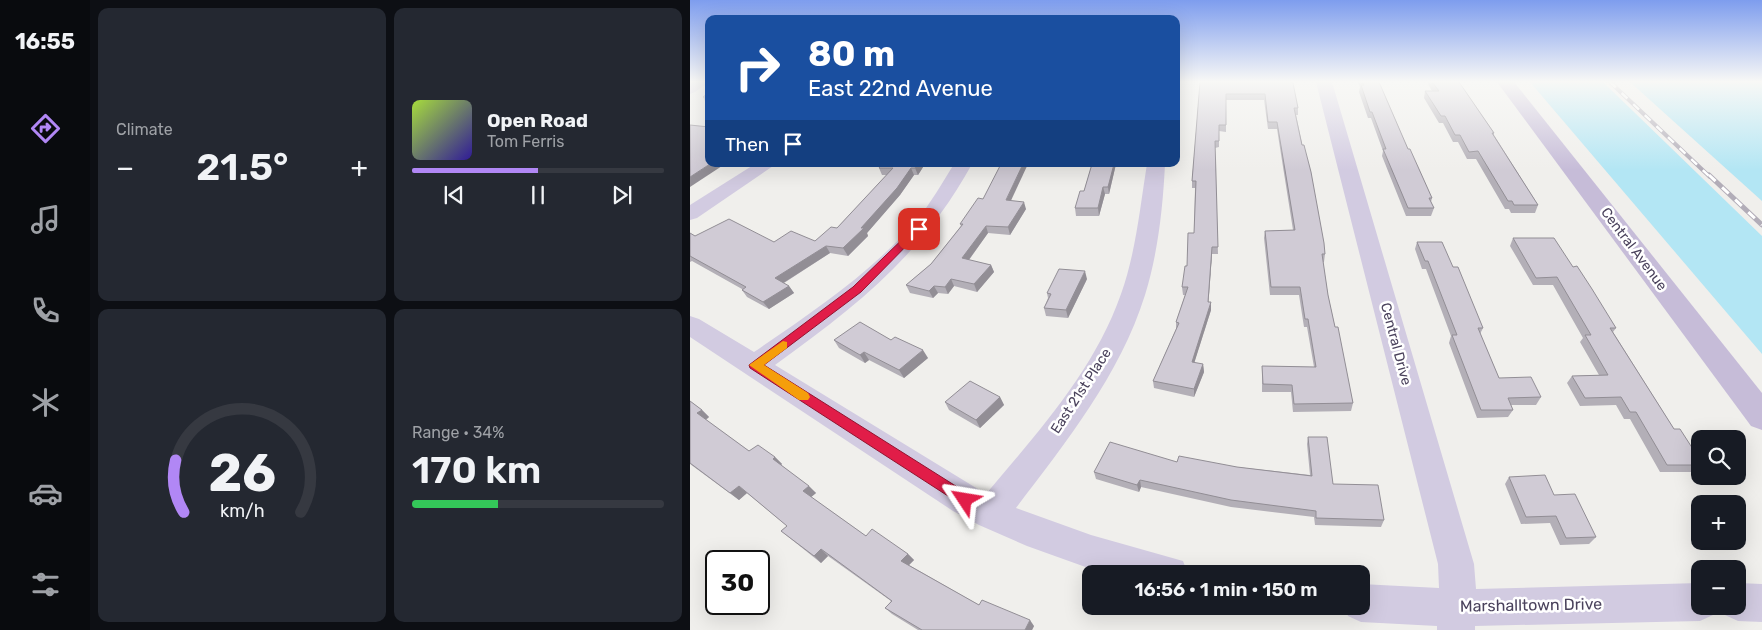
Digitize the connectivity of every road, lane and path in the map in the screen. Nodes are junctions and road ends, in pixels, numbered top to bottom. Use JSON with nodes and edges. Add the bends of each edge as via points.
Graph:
{"nodes":[{"id":1,"x":1332,"y":111,"type":"edge"},
{"id":2,"x":1528,"y":111,"type":"edge"},
{"id":3,"x":762,"y":167,"type":"edge"},
{"id":4,"x":962,"y":167,"type":"edge"},
{"id":5,"x":1156,"y":167,"type":"edge"},
{"id":6,"x":690,"y":214,"type":"edge"},
{"id":7,"x":690,"y":325,"type":"edge"},
{"id":8,"x":755,"y":365,"type":"junction"},
{"id":9,"x":1762,"y":417,"type":"edge"},
{"id":10,"x":991,"y":514,"type":"junction"},
{"id":11,"x":1137,"y":565,"type":"edge"},
{"id":12,"x":1746,"y":602,"type":"edge"},
{"id":13,"x":1691,"y":603,"type":"edge"},
{"id":14,"x":1762,"y":603,"type":"edge"},
{"id":15,"x":1370,"y":604,"type":"edge"},
{"id":16,"x":1457,"y":619,"type":"edge"}],
"edges":[{"from":1,"to":16,"type":"street","name":"Central Drive","via":[[1456,564]]},
{"from":2,"to":9,"type":"main road","name":"Central Avenue"},
{"from":3,"to":6,"type":"street"},
{"from":4,"to":8,"type":"street","via":[[928,219],[882,267],[827,314]]},
{"from":5,"to":10,"type":"street","name":"East 21st Place","via":[[1134,294],[1114,340],[1074,407]]},
{"from":7,"to":8,"type":"street"},
{"from":8,"to":10,"type":"street"},
{"from":10,"to":11,"type":"street","via":[[1096,554]]},
{"from":12,"to":14,"type":"street"},
{"from":13,"to":16,"type":"street","name":"Marshalltown Drive"},
{"from":15,"to":16,"type":"street","name":"Marshalltown Drive"}]}
